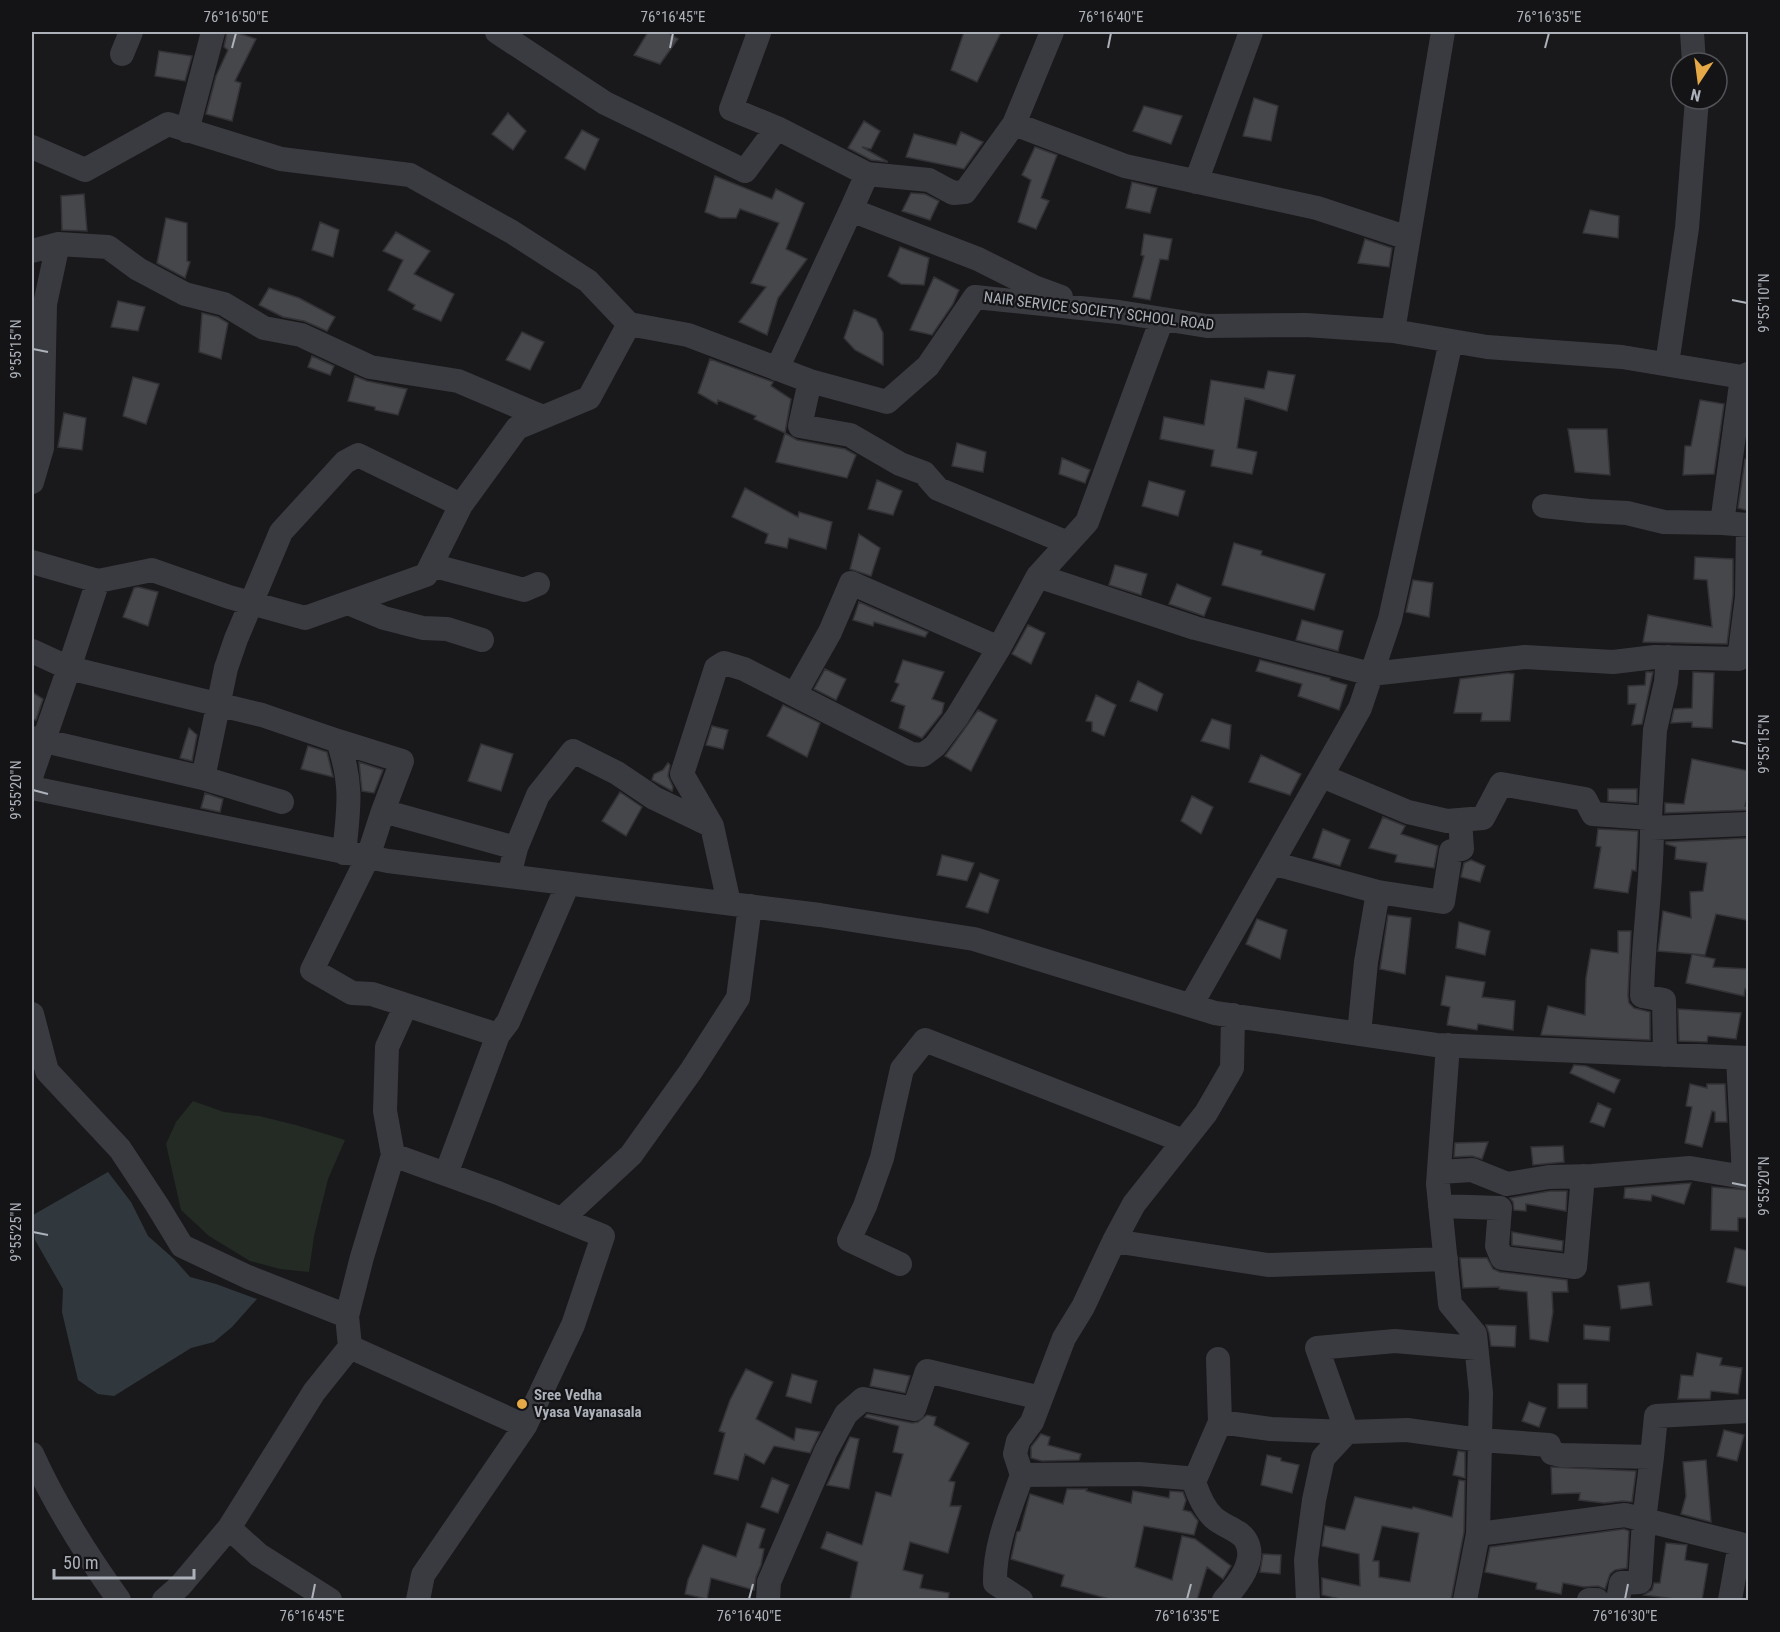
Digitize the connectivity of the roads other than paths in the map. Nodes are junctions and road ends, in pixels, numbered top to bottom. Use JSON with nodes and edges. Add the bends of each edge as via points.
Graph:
{"nodes":[{"id":1,"x":131,"y":32,"type":"edge"},
{"id":2,"x":497,"y":32,"type":"edge"},
{"id":3,"x":757,"y":32,"type":"edge"},
{"id":4,"x":1052,"y":32,"type":"edge"},
{"id":5,"x":1251,"y":32,"type":"edge"},
{"id":6,"x":1443,"y":32,"type":"edge"},
{"id":7,"x":1692,"y":32,"type":"edge"},
{"id":8,"x":208,"y":33,"type":"edge"},
{"id":9,"x":1693,"y":51,"type":"edge"},
{"id":10,"x":122,"y":54,"type":"dead end"},
{"id":11,"x":1695,"y":111,"type":"edge"},
{"id":12,"x":1014,"y":124,"type":"junction"},
{"id":13,"x":777,"y":128,"type":"junction"},
{"id":14,"x":187,"y":131,"type":"junction"},
{"id":15,"x":32,"y":147,"type":"edge"},
{"id":16,"x":867,"y":174,"type":"junction"},
{"id":17,"x":1196,"y":182,"type":"junction"},
{"id":18,"x":851,"y":210,"type":"junction"},
{"id":19,"x":1408,"y":238,"type":"junction"},
{"id":20,"x":58,"y":244,"type":"junction"},
{"id":21,"x":32,"y":251,"type":"edge"},
{"id":22,"x":1095,"y":310,"type":"junction"},
{"id":23,"x":1162,"y":319,"type":"junction"},
{"id":24,"x":629,"y":324,"type":"junction"},
{"id":25,"x":1393,"y":331,"type":"junction"},
{"id":26,"x":1451,"y":341,"type":"junction"},
{"id":27,"x":1667,"y":364,"type":"junction"},
{"id":28,"x":777,"y":369,"type":"junction"},
{"id":29,"x":1745,"y":376,"type":"edge"},
{"id":30,"x":810,"y":381,"type":"junction"},
{"id":31,"x":543,"y":417,"type":"junction"},
{"id":32,"x":32,"y":482,"type":"edge"},
{"id":33,"x":461,"y":505,"type":"junction"},
{"id":34,"x":1545,"y":506,"type":"dead end"},
{"id":35,"x":1722,"y":523,"type":"junction"},
{"id":36,"x":1068,"y":543,"type":"junction"},
{"id":37,"x":32,"y":562,"type":"edge"},
{"id":38,"x":431,"y":566,"type":"junction"},
{"id":39,"x":1038,"y":576,"type":"junction"},
{"id":40,"x":98,"y":581,"type":"junction"},
{"id":41,"x":538,"y":584,"type":"dead end"},
{"id":42,"x":251,"y":603,"type":"junction"},
{"id":43,"x":348,"y":603,"type":"junction"},
{"id":44,"x":482,"y":640,"type":"dead end"},
{"id":45,"x":999,"y":648,"type":"junction"},
{"id":46,"x":32,"y":651,"type":"edge"},
{"id":47,"x":1668,"y":657,"type":"junction"},
{"id":48,"x":69,"y":668,"type":"junction"},
{"id":49,"x":1371,"y":674,"type":"junction"},
{"id":50,"x":795,"y":694,"type":"junction"},
{"id":51,"x":218,"y":704,"type":"junction"},
{"id":52,"x":37,"y":740,"type":"edge"},
{"id":53,"x":338,"y":741,"type":"junction"},
{"id":54,"x":32,"y":774,"type":"edge"},
{"id":55,"x":1322,"y":776,"type":"junction"},
{"id":56,"x":203,"y":778,"type":"junction"},
{"id":57,"x":32,"y":789,"type":"edge"},
{"id":58,"x":282,"y":802,"type":"dead end"},
{"id":59,"x":383,"y":811,"type":"junction"},
{"id":60,"x":1460,"y":820,"type":"junction"},
{"id":61,"x":1651,"y":823,"type":"junction"},
{"id":62,"x":1749,"y":824,"type":"edge"},
{"id":63,"x":712,"y":826,"type":"junction"},
{"id":64,"x":516,"y":848,"type":"junction"},
{"id":65,"x":344,"y":853,"type":"junction"},
{"id":66,"x":368,"y":858,"type":"junction"},
{"id":67,"x":1272,"y":863,"type":"junction"},
{"id":68,"x":509,"y":876,"type":"junction"},
{"id":69,"x":568,"y":884,"type":"junction"},
{"id":70,"x":1378,"y":892,"type":"junction"},
{"id":71,"x":739,"y":905,"type":"junction"},
{"id":72,"x":406,"y":1005,"type":"junction"},
{"id":73,"x":1191,"y":1005,"type":"junction"},
{"id":74,"x":32,"y":1014,"type":"edge"},
{"id":75,"x":1233,"y":1015,"type":"junction"},
{"id":76,"x":1359,"y":1034,"type":"junction"},
{"id":77,"x":498,"y":1035,"type":"junction"},
{"id":78,"x":1448,"y":1046,"type":"junction"},
{"id":79,"x":1665,"y":1055,"type":"junction"},
{"id":80,"x":1743,"y":1058,"type":"edge"},
{"id":81,"x":1182,"y":1142,"type":"junction"},
{"id":82,"x":393,"y":1155,"type":"junction"},
{"id":83,"x":1439,"y":1172,"type":"junction"},
{"id":84,"x":446,"y":1174,"type":"junction"},
{"id":85,"x":1583,"y":1176,"type":"junction"},
{"id":86,"x":1440,"y":1206,"type":"junction"},
{"id":87,"x":562,"y":1219,"type":"junction"},
{"id":88,"x":1114,"y":1241,"type":"junction"},
{"id":89,"x":1446,"y":1259,"type":"junction"},
{"id":90,"x":900,"y":1264,"type":"dead end"},
{"id":91,"x":347,"y":1316,"type":"junction"},
{"id":92,"x":350,"y":1347,"type":"junction"},
{"id":93,"x":1476,"y":1348,"type":"junction"},
{"id":94,"x":1218,"y":1359,"type":"dead end"},
{"id":95,"x":1041,"y":1398,"type":"junction"},
{"id":96,"x":1749,"y":1411,"type":"edge"},
{"id":97,"x":1221,"y":1422,"type":"junction"},
{"id":98,"x":525,"y":1426,"type":"junction"},
{"id":99,"x":1347,"y":1432,"type":"junction"},
{"id":100,"x":1480,"y":1440,"type":"junction"},
{"id":101,"x":32,"y":1454,"type":"edge"},
{"id":102,"x":1652,"y":1458,"type":"junction"},
{"id":103,"x":1022,"y":1475,"type":"junction"},
{"id":104,"x":1194,"y":1482,"type":"junction"},
{"id":105,"x":1644,"y":1520,"type":"junction"},
{"id":106,"x":229,"y":1528,"type":"junction"},
{"id":107,"x":1478,"y":1534,"type":"junction"},
{"id":108,"x":1744,"y":1542,"type":"edge"},
{"id":109,"x":119,"y":1600,"type":"edge"},
{"id":110,"x":164,"y":1600,"type":"edge"},
{"id":111,"x":330,"y":1600,"type":"edge"},
{"id":112,"x":418,"y":1600,"type":"edge"},
{"id":113,"x":768,"y":1600,"type":"edge"},
{"id":114,"x":1021,"y":1600,"type":"edge"},
{"id":115,"x":1224,"y":1600,"type":"edge"},
{"id":116,"x":1308,"y":1600,"type":"edge"},
{"id":117,"x":1465,"y":1600,"type":"edge"},
{"id":118,"x":1589,"y":1600,"type":"edge"},
{"id":119,"x":1598,"y":1600,"type":"edge"},
{"id":120,"x":1618,"y":1600,"type":"edge"},
{"id":121,"x":1730,"y":1600,"type":"edge"}],
"edges":[{"from":1,"to":10,"type":"street"},
{"from":2,"to":13,"type":"street","via":[[605,103],[745,171]]},
{"from":3,"to":13,"type":"street","via":[[730,110]]},
{"from":4,"to":12,"type":"street"},
{"from":5,"to":17,"type":"street"},
{"from":6,"to":19,"type":"street"},
{"from":7,"to":9,"type":"street"},
{"from":8,"to":14,"type":"street"},
{"from":11,"to":27,"type":"street","via":[[1687,228]]},
{"from":12,"to":16,"type":"street","via":[[965,192],[953,193],[928,180]]},
{"from":12,"to":17,"type":"street","via":[[1125,166]]},
{"from":13,"to":16,"type":"street"},
{"from":14,"to":15,"type":"street","via":[[168,124],[85,170]]},
{"from":14,"to":24,"type":"street","via":[[281,159],[410,175],[512,232],[588,281]]},
{"from":16,"to":18,"type":"street"},
{"from":17,"to":19,"type":"street","via":[[1317,208]]},
{"from":18,"to":22,"type":"street"},
{"from":18,"to":28,"type":"street"},
{"from":19,"to":25,"type":"street"},
{"from":20,"to":21,"type":"street"},
{"from":20,"to":31,"type":"street","via":[[108,247],[175,289],[224,304],[264,328],[301,334],[370,367],[458,381]]},
{"from":20,"to":32,"type":"street","via":[[45,304],[42,448]]},
{"from":22,"to":23,"type":"street","name":"NAIR SERVICE SOCIETY SCHOOL ROAD"},
{"from":22,"to":30,"type":"street","name":"NAIR SERVICE SOCIETY SCHOOL ROAD","via":[[975,297],[928,366],[887,402]]},
{"from":23,"to":25,"type":"street","name":"NAIR SERVICE SOCIETY SCHOOL ROAD","via":[[1207,326],[1306,325]]},
{"from":23,"to":36,"type":"street","via":[[1087,522]]},
{"from":24,"to":28,"type":"street","name":"NAIR SERVICE SOCIETY SCHOOL ROAD","via":[[688,335]]},
{"from":24,"to":31,"type":"street","via":[[589,398]]},
{"from":25,"to":26,"type":"street","name":"NAIR SERVICE SOCIETY SCHOOL ROAD"},
{"from":26,"to":27,"type":"street","name":"NAIR SERVICE SOCIETY SCHOOL ROAD"},
{"from":26,"to":49,"type":"street","via":[[1390,619]]},
{"from":27,"to":29,"type":"street","name":"NAIR SERVICE SOCIETY SCHOOL ROAD"},
{"from":28,"to":30,"type":"street","name":"NAIR SERVICE SOCIETY SCHOOL ROAD"},
{"from":29,"to":35,"type":"street"},
{"from":30,"to":36,"type":"street","via":[[800,426],[850,435],[924,473],[938,489]]},
{"from":31,"to":33,"type":"street","via":[[517,428]]},
{"from":33,"to":38,"type":"street"},
{"from":33,"to":42,"type":"street","via":[[358,455],[345,462],[281,532]]},
{"from":34,"to":35,"type":"street","via":[[1627,513],[1664,522]]},
{"from":35,"to":47,"type":"street","via":[[1748,525],[1747,597],[1739,659]]},
{"from":36,"to":39,"type":"street"},
{"from":37,"to":40,"type":"street"},
{"from":38,"to":41,"type":"street","via":[[524,590]]},
{"from":38,"to":43,"type":"street","via":[[426,575]]},
{"from":39,"to":45,"type":"street"},
{"from":39,"to":49,"type":"street","via":[[1195,628]]},
{"from":40,"to":42,"type":"street","via":[[153,570]]},
{"from":40,"to":48,"type":"street"},
{"from":42,"to":43,"type":"street","via":[[305,618]]},
{"from":42,"to":51,"type":"street","via":[[226,668]]},
{"from":43,"to":44,"type":"street","via":[[384,618],[423,628],[447,629]]},
{"from":45,"to":50,"type":"street","via":[[957,717],[935,746],[922,755],[892,746]]},
{"from":45,"to":50,"type":"street","via":[[851,583],[830,632]]},
{"from":46,"to":48,"type":"street"},
{"from":47,"to":49,"type":"street","via":[[1613,662],[1525,657]]},
{"from":47,"to":61,"type":"street","via":[[1655,730]]},
{"from":48,"to":51,"type":"street"},
{"from":48,"to":52,"type":"street"},
{"from":49,"to":55,"type":"street","via":[[1360,708]]},
{"from":50,"to":63,"type":"street","via":[[744,669],[724,663],[716,668],[682,774]]},
{"from":51,"to":53,"type":"street"},
{"from":51,"to":56,"type":"street"},
{"from":52,"to":54,"type":"street"},
{"from":52,"to":56,"type":"street"},
{"from":53,"to":59,"type":"street","via":[[402,761]]},
{"from":53,"to":65,"type":"street","via":[[350,794]]},
{"from":55,"to":60,"type":"street","via":[[1408,812]]},
{"from":55,"to":67,"type":"street"},
{"from":56,"to":58,"type":"street"},
{"from":57,"to":65,"type":"street"},
{"from":59,"to":64,"type":"street"},
{"from":59,"to":66,"type":"street"},
{"from":60,"to":61,"type":"street","via":[[1483,818],[1501,784],[1585,799],[1593,814]]},
{"from":60,"to":70,"type":"street","via":[[1462,849],[1451,851],[1443,902]]},
{"from":61,"to":62,"type":"street"},
{"from":61,"to":79,"type":"street","via":[[1652,869],[1642,996],[1664,1000]]},
{"from":63,"to":64,"type":"street","via":[[573,751],[538,795]]},
{"from":63,"to":71,"type":"street"},
{"from":64,"to":68,"type":"street"},
{"from":65,"to":66,"type":"street"},
{"from":66,"to":68,"type":"street"},
{"from":66,"to":72,"type":"street","via":[[312,970],[352,993],[372,994]]},
{"from":67,"to":70,"type":"street"},
{"from":67,"to":73,"type":"street"},
{"from":68,"to":69,"type":"street"},
{"from":69,"to":71,"type":"street"},
{"from":69,"to":77,"type":"street","via":[[508,1022]]},
{"from":70,"to":76,"type":"street"},
{"from":71,"to":73,"type":"street","via":[[974,939]]},
{"from":71,"to":87,"type":"street","via":[[738,998],[631,1155]]},
{"from":72,"to":77,"type":"street"},
{"from":72,"to":82,"type":"street","via":[[387,1047],[385,1111]]},
{"from":73,"to":75,"type":"street"},
{"from":74,"to":91,"type":"street","via":[[47,1071],[120,1149],[182,1246]]},
{"from":75,"to":76,"type":"street"},
{"from":75,"to":81,"type":"street","via":[[1232,1068],[1206,1113]]},
{"from":76,"to":78,"type":"street"},
{"from":77,"to":84,"type":"street"},
{"from":78,"to":79,"type":"street"},
{"from":78,"to":83,"type":"street"},
{"from":79,"to":80,"type":"street"},
{"from":80,"to":85,"type":"street","via":[[1744,1177],[1690,1168]]},
{"from":81,"to":88,"type":"street","via":[[1134,1204]]},
{"from":81,"to":90,"type":"street","via":[[925,1040],[902,1069],[882,1158],[849,1240]]},
{"from":82,"to":84,"type":"street"},
{"from":82,"to":91,"type":"street"},
{"from":83,"to":85,"type":"street","via":[[1472,1170],[1507,1184]]},
{"from":83,"to":86,"type":"street"},
{"from":84,"to":87,"type":"street"},
{"from":85,"to":86,"type":"street","via":[[1575,1267],[1502,1258],[1497,1246],[1500,1208]]},
{"from":86,"to":89,"type":"street"},
{"from":87,"to":98,"type":"street","via":[[603,1236],[573,1325]]},
{"from":88,"to":89,"type":"street","via":[[1268,1265]]},
{"from":88,"to":95,"type":"street","via":[[1064,1338]]},
{"from":89,"to":93,"type":"street","via":[[1450,1304],[1475,1335]]},
{"from":91,"to":92,"type":"street"},
{"from":92,"to":98,"type":"street"},
{"from":92,"to":106,"type":"street","via":[[314,1392]]},
{"from":93,"to":99,"type":"street","via":[[1395,1341],[1317,1348]]},
{"from":93,"to":100,"type":"street","via":[[1481,1392]]},
{"from":94,"to":97,"type":"street"},
{"from":95,"to":103,"type":"street","via":[[1032,1422],[1018,1441],[1015,1454]]},
{"from":95,"to":113,"type":"street","via":[[927,1371],[914,1409],[863,1399],[846,1413],[826,1451],[769,1581]]},
{"from":96,"to":102,"type":"street","via":[[1656,1416]]},
{"from":97,"to":99,"type":"street","via":[[1271,1429]]},
{"from":97,"to":104,"type":"street"},
{"from":98,"to":112,"type":"street","via":[[423,1575]]},
{"from":99,"to":100,"type":"street","via":[[1407,1430]]},
{"from":99,"to":116,"type":"street","via":[[1323,1458],[1306,1560]]},
{"from":100,"to":102,"type":"street","via":[[1549,1445],[1552,1453],[1561,1455]]},
{"from":100,"to":107,"type":"street"},
{"from":101,"to":109,"type":"street","via":[[83,1550]]},
{"from":102,"to":105,"type":"street"},
{"from":103,"to":104,"type":"street","via":[[1139,1474]]},
{"from":103,"to":114,"type":"street","via":[[994,1563],[995,1583]]},
{"from":104,"to":115,"type":"street","via":[[1213,1518],[1245,1538],[1250,1550],[1240,1581]]},
{"from":105,"to":107,"type":"street","via":[[1625,1515]]},
{"from":105,"to":108,"type":"street"},
{"from":105,"to":120,"type":"street","via":[[1640,1582],[1621,1583]]},
{"from":106,"to":110,"type":"street"},
{"from":106,"to":111,"type":"street","via":[[259,1555]]},
{"from":107,"to":117,"type":"street"},
{"from":108,"to":121,"type":"street"},
{"from":118,"to":119,"type":"street"}]}
